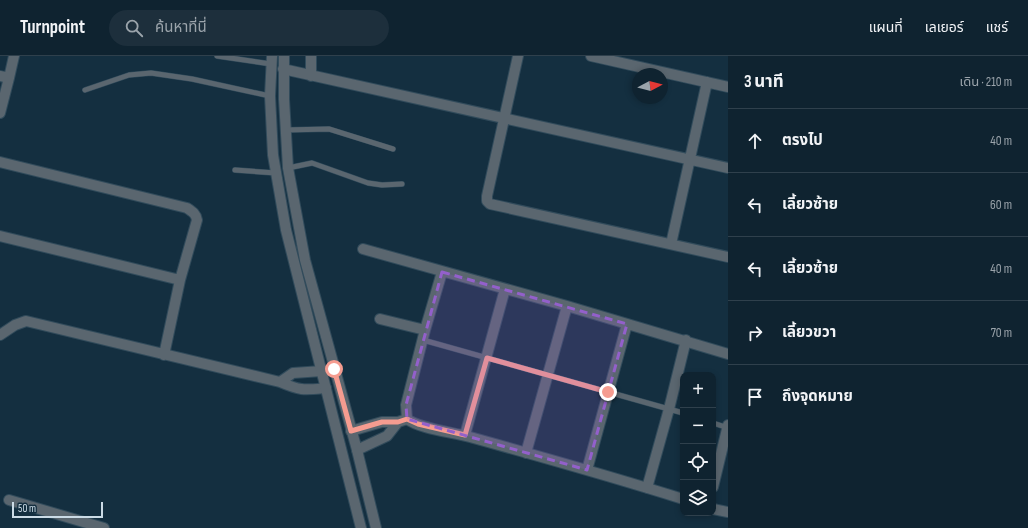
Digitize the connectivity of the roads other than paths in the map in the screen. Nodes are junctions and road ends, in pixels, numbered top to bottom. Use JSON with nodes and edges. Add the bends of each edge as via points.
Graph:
{"nodes":[{"id":1,"x":14,"y":56,"type":"edge"},
{"id":2,"x":217,"y":56,"type":"edge"},
{"id":3,"x":284,"y":56,"type":"edge"},
{"id":4,"x":311,"y":56,"type":"edge"},
{"id":5,"x":518,"y":56,"type":"edge"},
{"id":6,"x":591,"y":56,"type":"edge"},
{"id":7,"x":272,"y":60,"type":"edge"},
{"id":8,"x":283,"y":69,"type":"junction"},
{"id":9,"x":311,"y":76,"type":"junction"},
{"id":10,"x":4,"y":77,"type":"edge"},
{"id":11,"x":707,"y":82,"type":"junction"},
{"id":12,"x":728,"y":86,"type":"edge"},
{"id":13,"x":86,"y":90,"type":"dead end"},
{"id":14,"x":270,"y":96,"type":"junction"},
{"id":15,"x":0,"y":113,"type":"edge"},
{"id":16,"x":503,"y":119,"type":"junction"},
{"id":17,"x":285,"y":130,"type":"junction"},
{"id":18,"x":393,"y":149,"type":"dead end"},
{"id":19,"x":690,"y":160,"type":"junction"},
{"id":20,"x":0,"y":162,"type":"edge"},
{"id":21,"x":288,"y":168,"type":"junction"},
{"id":22,"x":728,"y":168,"type":"edge"},
{"id":23,"x":236,"y":170,"type":"dead end"},
{"id":24,"x":276,"y":174,"type":"junction"},
{"id":25,"x":402,"y":184,"type":"dead end"},
{"id":26,"x":0,"y":236,"type":"edge"},
{"id":27,"x":671,"y":244,"type":"junction"},
{"id":28,"x":363,"y":249,"type":"dead end"},
{"id":29,"x":728,"y":257,"type":"edge"},
{"id":30,"x":442,"y":272,"type":"junction"},
{"id":31,"x":180,"y":280,"type":"junction"},
{"id":32,"x":505,"y":289,"type":"junction"},
{"id":33,"x":567,"y":306,"type":"junction"},
{"id":34,"x":380,"y":319,"type":"dead end"},
{"id":35,"x":627,"y":324,"type":"junction"},
{"id":36,"x":0,"y":335,"type":"edge"},
{"id":37,"x":424,"y":335,"type":"junction"},
{"id":38,"x":686,"y":340,"type":"junction"},
{"id":39,"x":728,"y":354,"type":"edge"},
{"id":40,"x":164,"y":355,"type":"junction"},
{"id":41,"x":487,"y":358,"type":"junction"},
{"id":42,"x":322,"y":371,"type":"junction"},
{"id":43,"x":548,"y":374,"type":"junction"},
{"id":44,"x":280,"y":382,"type":"junction"},
{"id":45,"x":326,"y":388,"type":"junction"},
{"id":46,"x":608,"y":392,"type":"junction"},
{"id":47,"x":670,"y":409,"type":"junction"},
{"id":48,"x":680,"y":413,"type":"edge"},
{"id":49,"x":402,"y":421,"type":"junction"},
{"id":50,"x":716,"y":424,"type":"edge"},
{"id":51,"x":728,"y":427,"type":"edge"},
{"id":52,"x":351,"y":431,"type":"junction"},
{"id":53,"x":465,"y":435,"type":"junction"},
{"id":54,"x":356,"y":450,"type":"junction"},
{"id":55,"x":526,"y":452,"type":"junction"},
{"id":56,"x":587,"y":470,"type":"junction"},
{"id":57,"x":715,"y":480,"type":"edge"},
{"id":58,"x":647,"y":488,"type":"junction"},
{"id":59,"x":680,"y":499,"type":"edge"},
{"id":60,"x":9,"y":500,"type":"dead end"},
{"id":61,"x":716,"y":510,"type":"edge"},
{"id":62,"x":728,"y":512,"type":"edge"},
{"id":63,"x":104,"y":528,"type":"edge"},
{"id":64,"x":361,"y":528,"type":"edge"},
{"id":65,"x":376,"y":528,"type":"edge"}],
"edges":[{"from":1,"to":10,"type":"street"},
{"from":2,"to":7,"type":"lane"},
{"from":3,"to":8,"type":"street"},
{"from":4,"to":9,"type":"street"},
{"from":5,"to":16,"type":"street"},
{"from":6,"to":11,"type":"street"},
{"from":7,"to":14,"type":"street"},
{"from":8,"to":9,"type":"street"},
{"from":8,"to":17,"type":"street"},
{"from":9,"to":16,"type":"street"},
{"from":10,"to":15,"type":"street"},
{"from":11,"to":12,"type":"street"},
{"from":11,"to":19,"type":"street"},
{"from":13,"to":14,"type":"lane","via":[[129,75],[151,73]]},
{"from":14,"to":24,"type":"street"},
{"from":16,"to":19,"type":"street"},
{"from":16,"to":27,"type":"street","via":[[487,196],[490,204]]},
{"from":17,"to":18,"type":"lane","via":[[329,128]]},
{"from":17,"to":21,"type":"street"},
{"from":19,"to":22,"type":"street"},
{"from":19,"to":27,"type":"street"},
{"from":20,"to":31,"type":"street","via":[[187,208],[196,215],[197,220]]},
{"from":21,"to":25,"type":"lane","via":[[312,163],[368,183]]},
{"from":21,"to":52,"type":"street","via":[[305,260]]},
{"from":23,"to":24,"type":"lane"},
{"from":24,"to":42,"type":"street","via":[[286,230]]},
{"from":26,"to":31,"type":"street"},
{"from":27,"to":29,"type":"street"},
{"from":28,"to":30,"type":"street"},
{"from":30,"to":32,"type":"street"},
{"from":30,"to":37,"type":"street"},
{"from":31,"to":40,"type":"street"},
{"from":32,"to":33,"type":"street"},
{"from":32,"to":41,"type":"street"},
{"from":33,"to":35,"type":"street"},
{"from":33,"to":43,"type":"street"},
{"from":34,"to":37,"type":"street"},
{"from":35,"to":38,"type":"street"},
{"from":35,"to":46,"type":"street"},
{"from":36,"to":40,"type":"street","via":[[26,321]]},
{"from":37,"to":41,"type":"lane"},
{"from":37,"to":49,"type":"street"},
{"from":38,"to":39,"type":"street"},
{"from":38,"to":47,"type":"street"},
{"from":40,"to":44,"type":"street"},
{"from":41,"to":43,"type":"lane"},
{"from":41,"to":53,"type":"street"},
{"from":42,"to":44,"type":"street","via":[[293,374]]},
{"from":42,"to":45,"type":"street"},
{"from":43,"to":46,"type":"lane"},
{"from":43,"to":55,"type":"street"},
{"from":44,"to":45,"type":"street","via":[[303,390]]},
{"from":45,"to":64,"type":"street"},
{"from":46,"to":47,"type":"lane"},
{"from":46,"to":56,"type":"street"},
{"from":47,"to":48,"type":"lane"},
{"from":47,"to":58,"type":"street"},
{"from":49,"to":52,"type":"street","via":[[382,422]]},
{"from":49,"to":53,"type":"street"},
{"from":49,"to":54,"type":"street","via":[[388,436]]},
{"from":50,"to":51,"type":"lane"},
{"from":51,"to":57,"type":"street"},
{"from":52,"to":54,"type":"street"},
{"from":53,"to":55,"type":"street"},
{"from":54,"to":65,"type":"street"},
{"from":55,"to":56,"type":"street"},
{"from":56,"to":58,"type":"street"},
{"from":58,"to":59,"type":"street"},
{"from":60,"to":63,"type":"street"},
{"from":61,"to":62,"type":"street"}]}
